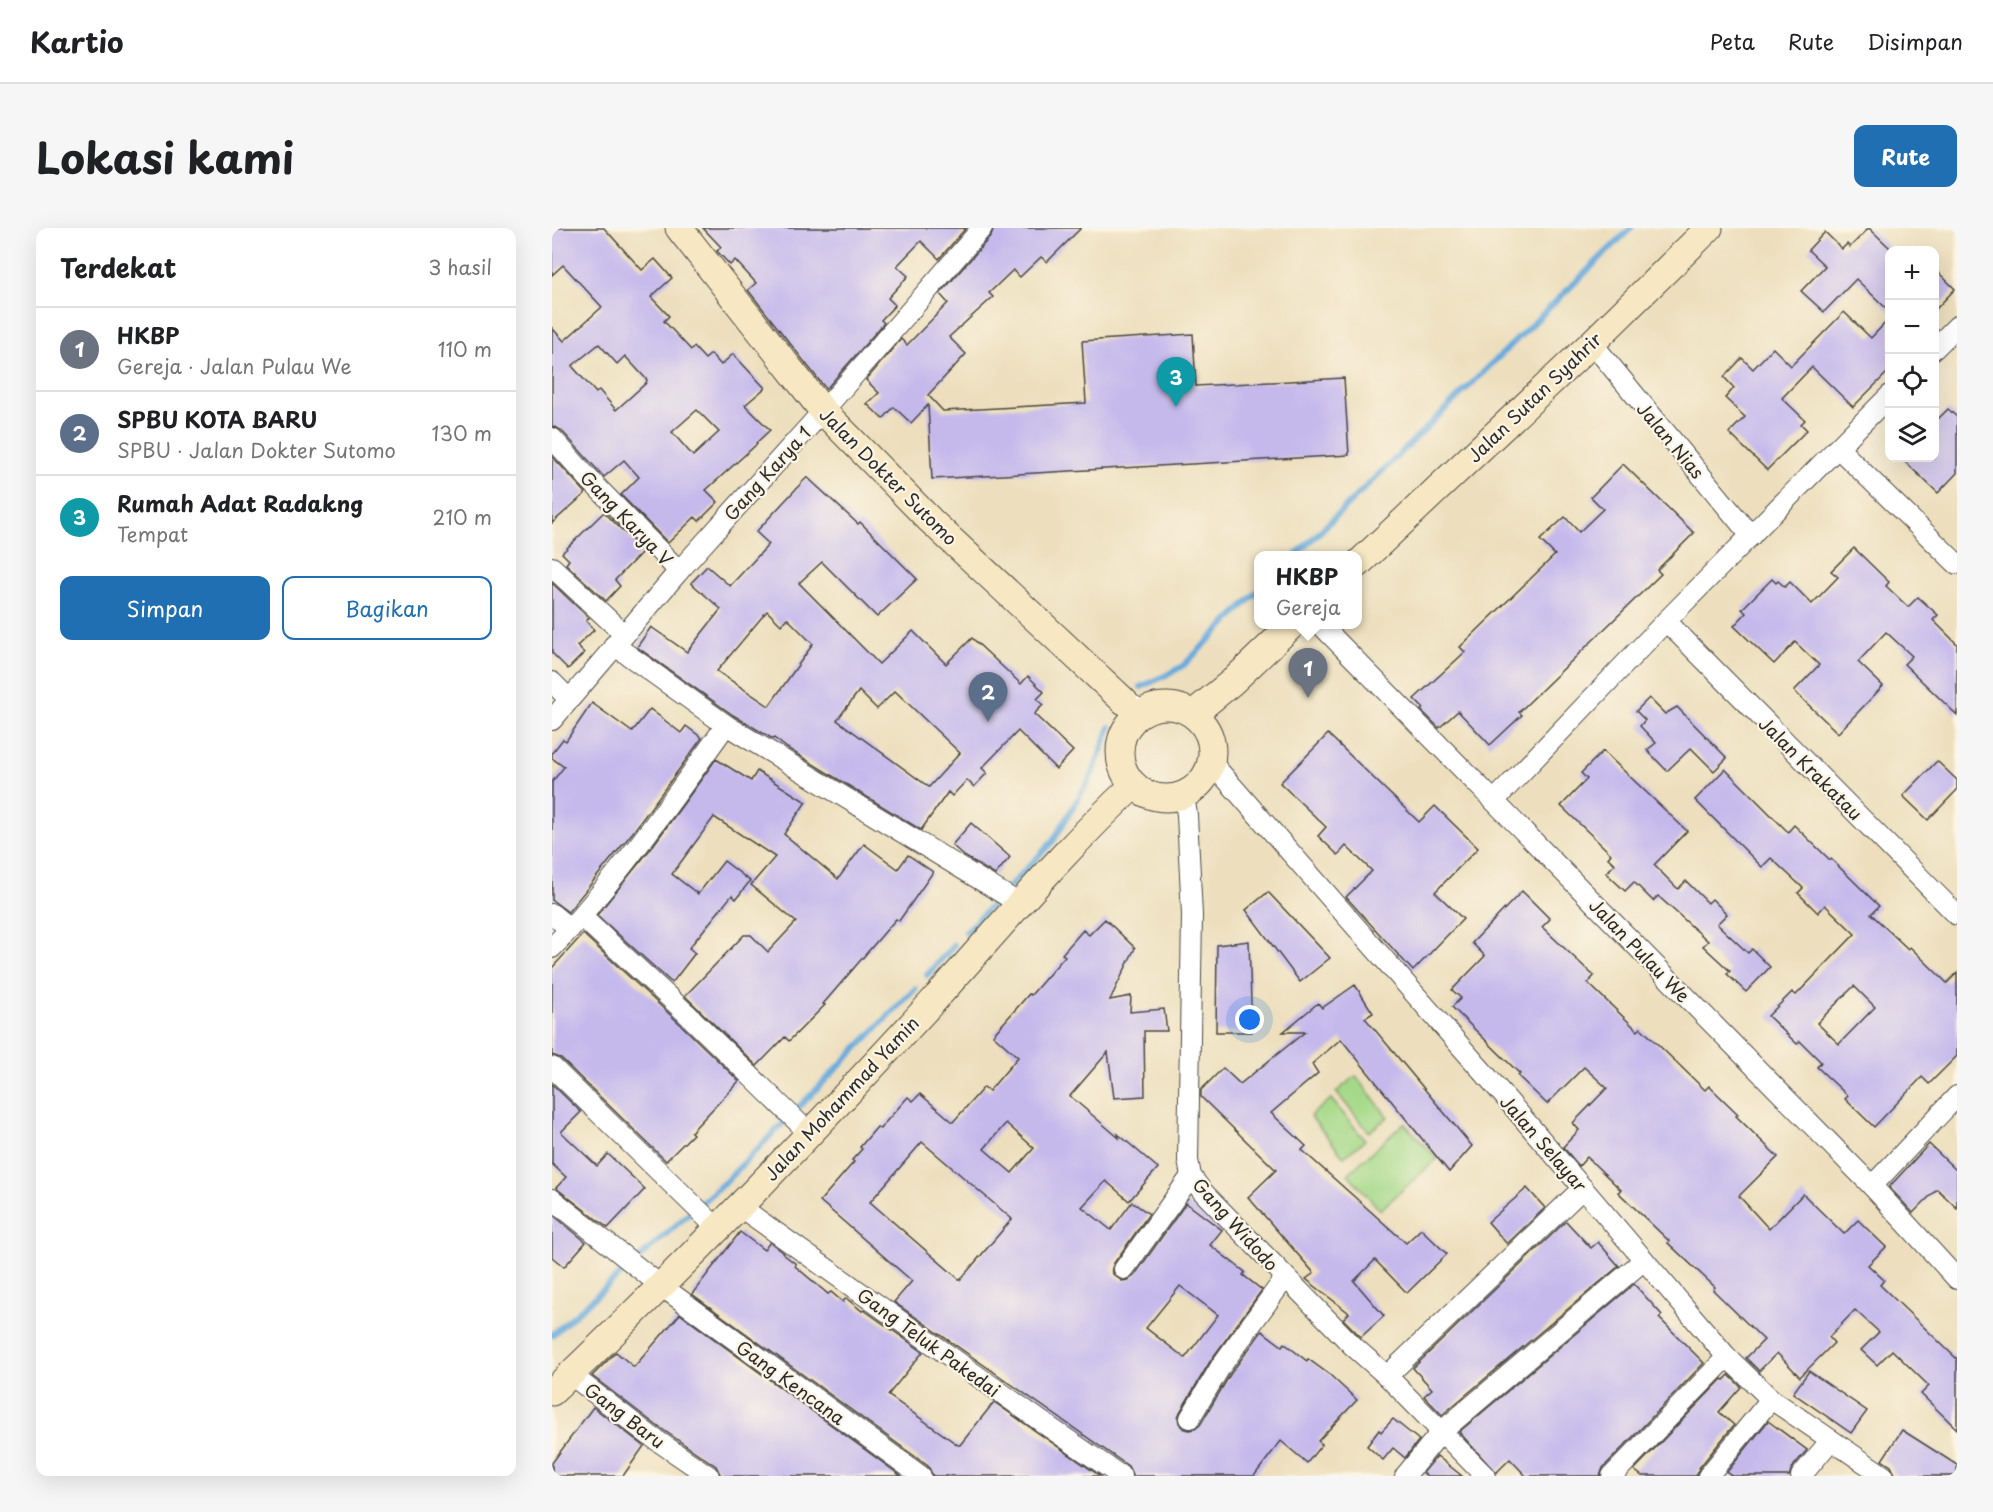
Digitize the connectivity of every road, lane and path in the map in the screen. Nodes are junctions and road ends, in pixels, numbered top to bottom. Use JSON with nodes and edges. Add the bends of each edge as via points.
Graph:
{"nodes":[{"id":1,"x":679,"y":228,"type":"edge"},
{"id":2,"x":982,"y":228,"type":"edge"},
{"id":3,"x":1709,"y":228,"type":"edge"},
{"id":4,"x":1957,"y":326,"type":"edge"},
{"id":5,"x":1592,"y":343,"type":"junction"},
{"id":6,"x":1939,"y":345,"type":"edge"},
{"id":7,"x":1885,"y":400,"type":"edge"},
{"id":8,"x":823,"y":411,"type":"junction"},
{"id":9,"x":552,"y":438,"type":"edge"},
{"id":10,"x":1838,"y":448,"type":"junction"},
{"id":11,"x":1751,"y":536,"type":"junction"},
{"id":12,"x":1362,"y":560,"type":"edge"},
{"id":13,"x":1957,"y":564,"type":"edge"},
{"id":14,"x":552,"y":567,"type":"edge"},
{"id":15,"x":679,"y":571,"type":"junction"},
{"id":16,"x":1666,"y":621,"type":"junction"},
{"id":17,"x":1288,"y":629,"type":"edge"},
{"id":18,"x":1325,"y":629,"type":"edge"},
{"id":19,"x":619,"y":639,"type":"junction"},
{"id":20,"x":552,"y":682,"type":"edge"},
{"id":21,"x":569,"y":699,"type":"junction"},
{"id":22,"x":1133,"y":711,"type":"junction"},
{"id":23,"x":1202,"y":713,"type":"junction"},
{"id":24,"x":552,"y":720,"type":"edge"},
{"id":25,"x":726,"y":725,"type":"junction"},
{"id":26,"x":1215,"y":773,"type":"junction"},
{"id":27,"x":1128,"y":786,"type":"junction"},
{"id":28,"x":1494,"y":801,"type":"junction"},
{"id":29,"x":1182,"y":802,"type":"junction"},
{"id":30,"x":1019,"y":904,"type":"junction"},
{"id":31,"x":552,"y":914,"type":"edge"},
{"id":32,"x":1957,"y":915,"type":"edge"},
{"id":33,"x":576,"y":923,"type":"junction"},
{"id":34,"x":552,"y":948,"type":"edge"},
{"id":35,"x":552,"y":1067,"type":"edge"},
{"id":36,"x":1957,"y":1096,"type":"edge"},
{"id":37,"x":808,"y":1132,"type":"junction"},
{"id":38,"x":1191,"y":1176,"type":"junction"},
{"id":39,"x":1872,"y":1186,"type":"junction"},
{"id":40,"x":1583,"y":1188,"type":"junction"},
{"id":41,"x":552,"y":1199,"type":"edge"},
{"id":42,"x":739,"y":1206,"type":"junction"},
{"id":43,"x":716,"y":1227,"type":"junction"},
{"id":44,"x":1644,"y":1260,"type":"junction"},
{"id":45,"x":1124,"y":1269,"type":"dead end"},
{"id":46,"x":1286,"y":1278,"type":"junction"},
{"id":47,"x":1957,"y":1279,"type":"edge"},
{"id":48,"x":661,"y":1285,"type":"junction"},
{"id":49,"x":1727,"y":1357,"type":"junction"},
{"id":50,"x":1387,"y":1376,"type":"junction"},
{"id":51,"x":561,"y":1383,"type":"edge"},
{"id":52,"x":1770,"y":1399,"type":"junction"},
{"id":53,"x":1190,"y":1418,"type":"dead end"},
{"id":54,"x":1441,"y":1432,"type":"junction"},
{"id":55,"x":1831,"y":1440,"type":"junction"},
{"id":56,"x":709,"y":1476,"type":"edge"},
{"id":57,"x":921,"y":1476,"type":"edge"},
{"id":58,"x":1120,"y":1476,"type":"edge"},
{"id":59,"x":1406,"y":1476,"type":"edge"},
{"id":60,"x":1485,"y":1476,"type":"edge"},
{"id":61,"x":1612,"y":1476,"type":"edge"},
{"id":62,"x":1708,"y":1476,"type":"edge"},
{"id":63,"x":1802,"y":1476,"type":"edge"},
{"id":64,"x":1884,"y":1476,"type":"edge"}],
"edges":[{"from":1,"to":8,"type":"street","name":"Jalan Dokter Sutomo"},
{"from":2,"to":8,"type":"street","name":"Gang Karya 1"},
{"from":3,"to":5,"type":"street","name":"Jalan Sutan Syahrir"},
{"from":4,"to":6,"type":"street"},
{"from":5,"to":11,"type":"street","name":"Jalan Nias"},
{"from":5,"to":12,"type":"street","name":"Jalan Sutan Syahrir"},
{"from":7,"to":10,"type":"street"},
{"from":8,"to":15,"type":"street","name":"Gang Karya 1"},
{"from":8,"to":22,"type":"street","name":"Jalan Dokter Sutomo","via":[[932,521]]},
{"from":9,"to":15,"type":"street","name":"Gang Karya V"},
{"from":10,"to":11,"type":"street"},
{"from":10,"to":13,"type":"street"},
{"from":11,"to":16,"type":"street"},
{"from":14,"to":19,"type":"street"},
{"from":15,"to":19,"type":"street","name":"Gang Karya 1"},
{"from":16,"to":28,"type":"street"},
{"from":16,"to":32,"type":"street","name":"Jalan Krakatau"},
{"from":17,"to":23,"type":"street"},
{"from":18,"to":28,"type":"street","name":"Jalan Pulau We"},
{"from":19,"to":21,"type":"street","name":"Gang Karya 1"},
{"from":19,"to":25,"type":"street"},
{"from":20,"to":21,"type":"street"},
{"from":21,"to":24,"type":"street","name":"Gang Karya 1"},
{"from":22,"to":23,"type":"street","via":[[1169,706]]},
{"from":22,"to":27,"type":"street","via":[[1120,748]]},
{"from":23,"to":26,"type":"street","via":[[1213,749]]},
{"from":25,"to":30,"type":"street"},
{"from":25,"to":33,"type":"street","via":[[658,820]]},
{"from":26,"to":29,"type":"street"},
{"from":26,"to":40,"type":"street","name":"Jalan Selayar"},
{"from":27,"to":29,"type":"street"},
{"from":27,"to":30,"type":"street","name":"Jalan Mohammad Yamin"},
{"from":28,"to":39,"type":"street","name":"Jalan Pulau We"},
{"from":29,"to":38,"type":"street","name":"Gang Widodo","via":[[1192,915],[1188,1160]]},
{"from":30,"to":37,"type":"street","name":"Jalan Mohammad Yamin"},
{"from":31,"to":33,"type":"street"},
{"from":33,"to":34,"type":"street"},
{"from":33,"to":37,"type":"street","via":[[686,1013]]},
{"from":35,"to":43,"type":"street"},
{"from":36,"to":39,"type":"street"},
{"from":37,"to":42,"type":"street","name":"Jalan Mohammad Yamin"},
{"from":38,"to":45,"type":"street"},
{"from":38,"to":46,"type":"street","name":"Gang Widodo"},
{"from":39,"to":47,"type":"street","name":"Jalan Pulau We"},
{"from":40,"to":44,"type":"street","name":"Jalan Selayar"},
{"from":40,"to":50,"type":"street"},
{"from":41,"to":48,"type":"street","name":"Gang Kencana"},
{"from":42,"to":43,"type":"street","name":"Jalan Mohammad Yamin"},
{"from":42,"to":58,"type":"street","name":"Gang Teluk Pakedai"},
{"from":43,"to":48,"type":"street","name":"Jalan Mohammad Yamin"},
{"from":44,"to":49,"type":"street","name":"Jalan Selayar"},
{"from":44,"to":54,"type":"street"},
{"from":46,"to":50,"type":"street","name":"Gang Widodo"},
{"from":46,"to":53,"type":"street","via":[[1221,1366]]},
{"from":48,"to":51,"type":"street","name":"Jalan Mohammad Yamin"},
{"from":48,"to":57,"type":"street","name":"Gang Kencana"},
{"from":49,"to":52,"type":"street","name":"Jalan Selayar"},
{"from":49,"to":61,"type":"street"},
{"from":50,"to":54,"type":"street","name":"Gang Widodo"},
{"from":51,"to":56,"type":"street","name":"Gang Baru"},
{"from":52,"to":55,"type":"street","name":"Jalan Selayar"},
{"from":52,"to":62,"type":"street"},
{"from":54,"to":59,"type":"street"},
{"from":54,"to":60,"type":"street","name":"Gang Widodo"},
{"from":55,"to":63,"type":"street"},
{"from":55,"to":64,"type":"street","name":"Jalan Selayar"}]}
